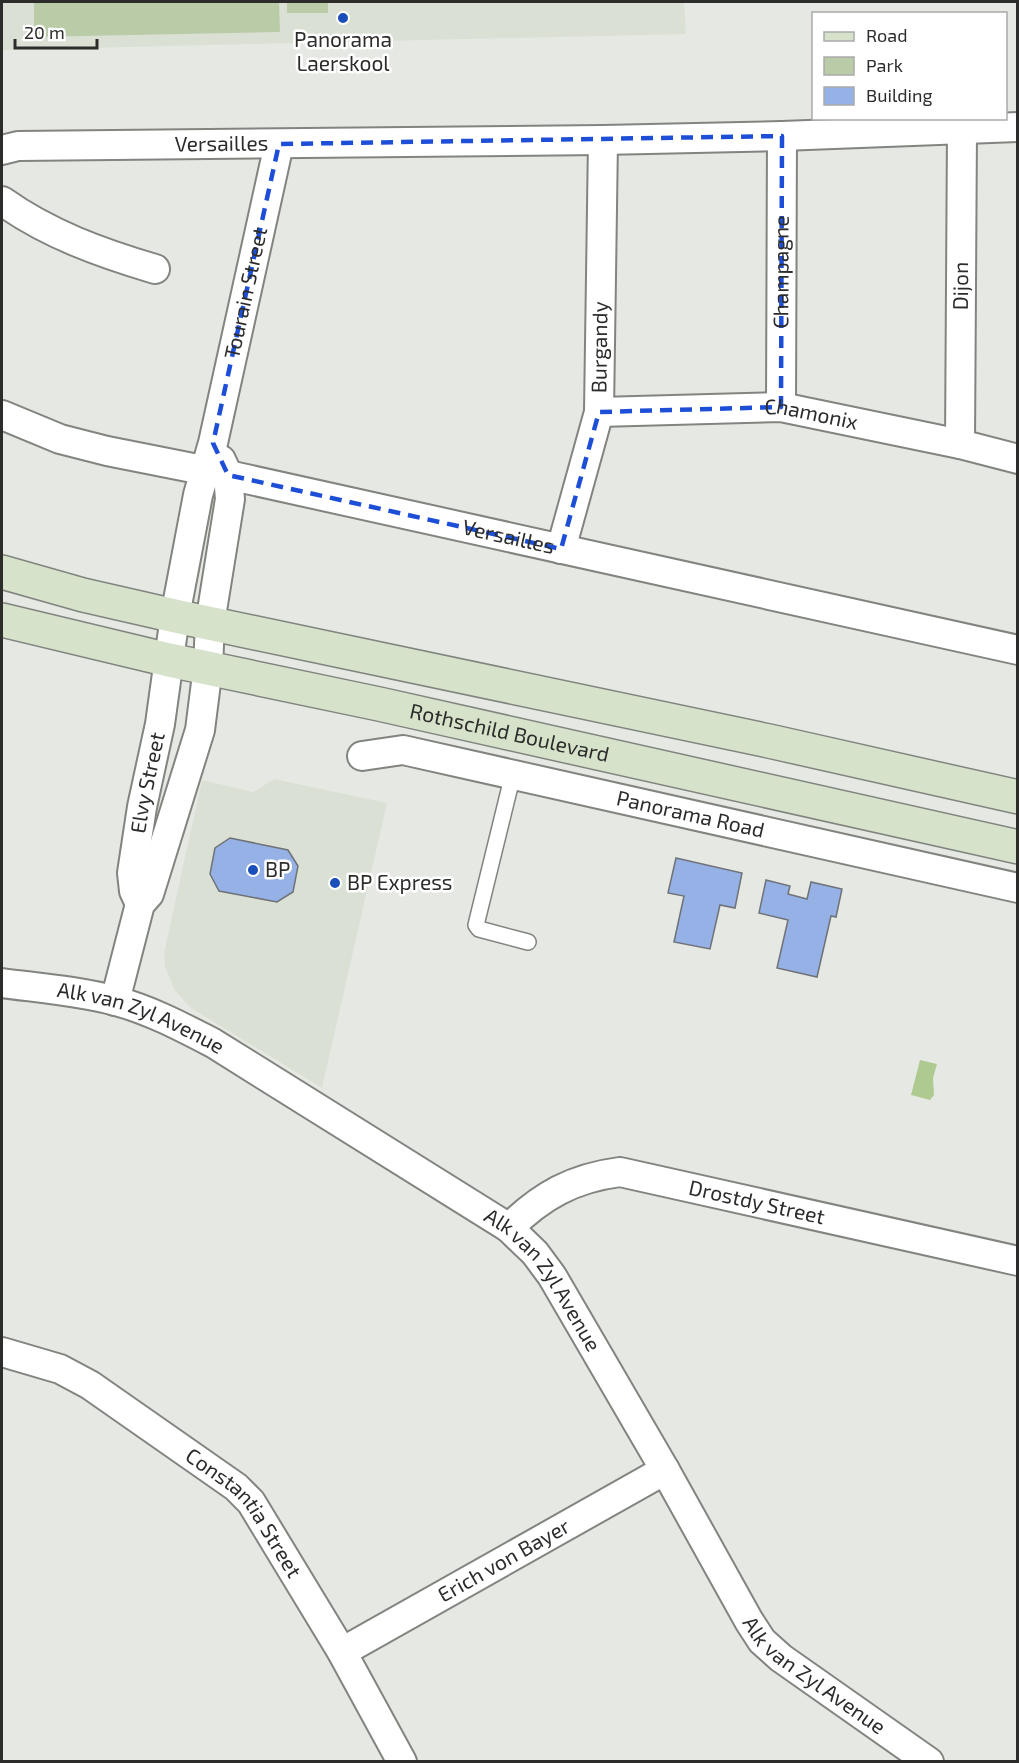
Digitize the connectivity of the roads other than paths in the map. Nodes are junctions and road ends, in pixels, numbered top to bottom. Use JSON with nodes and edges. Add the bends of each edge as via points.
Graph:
{"nodes":[{"id":1,"x":1017,"y":127,"type":"edge"},
{"id":2,"x":962,"y":130,"type":"junction"},
{"id":3,"x":782,"y":136,"type":"junction"},
{"id":4,"x":603,"y":140,"type":"junction"},
{"id":5,"x":279,"y":144,"type":"junction"},
{"id":6,"x":2,"y":150,"type":"edge"},
{"id":7,"x":2,"y":201,"type":"edge"},
{"id":8,"x":155,"y":268,"type":"dead end"},
{"id":9,"x":781,"y":407,"type":"junction"},
{"id":10,"x":599,"y":412,"type":"junction"},
{"id":11,"x":2,"y":415,"type":"edge"},
{"id":12,"x":960,"y":444,"type":"junction"},
{"id":13,"x":1017,"y":459,"type":"edge"},
{"id":14,"x":216,"y":474,"type":"junction"},
{"id":15,"x":561,"y":549,"type":"junction"},
{"id":16,"x":2,"y":572,"type":"edge"},
{"id":17,"x":175,"y":616,"type":"junction"},
{"id":18,"x":2,"y":620,"type":"edge"},
{"id":19,"x":210,"y":623,"type":"junction"},
{"id":20,"x":1017,"y":650,"type":"edge"},
{"id":21,"x":168,"y":660,"type":"junction"},
{"id":22,"x":208,"y":667,"type":"junction"},
{"id":23,"x":362,"y":756,"type":"dead end"},
{"id":24,"x":513,"y":774,"type":"junction"},
{"id":25,"x":1017,"y":797,"type":"edge"},
{"id":26,"x":1017,"y":847,"type":"edge"},
{"id":27,"x":1017,"y":888,"type":"edge"},
{"id":28,"x":140,"y":904,"type":"junction"},
{"id":29,"x":528,"y":942,"type":"dead end"},
{"id":30,"x":2,"y":983,"type":"edge"},
{"id":31,"x":115,"y":1001,"type":"junction"},
{"id":32,"x":509,"y":1228,"type":"junction"},
{"id":33,"x":1017,"y":1261,"type":"edge"},
{"id":34,"x":2,"y":1352,"type":"edge"},
{"id":35,"x":665,"y":1470,"type":"junction"},
{"id":36,"x":342,"y":1652,"type":"junction"},
{"id":37,"x":402,"y":1761,"type":"edge"},
{"id":38,"x":929,"y":1761,"type":"edge"}],
"edges":[{"from":1,"to":2,"type":"street","name":"Versailles"},
{"from":2,"to":3,"type":"street","name":"Versailles"},
{"from":2,"to":12,"type":"street","name":"Dijon"},
{"from":3,"to":4,"type":"street","name":"Versailles"},
{"from":3,"to":9,"type":"street","name":"Champagne"},
{"from":4,"to":5,"type":"street","name":"Versailles"},
{"from":4,"to":10,"type":"street","name":"Burgandy"},
{"from":5,"to":6,"type":"street","name":"Versailles","via":[[18,146]]},
{"from":5,"to":14,"type":"street","name":"Tourain Street","via":[[213,443]]},
{"from":7,"to":8,"type":"street","via":[[46,229],[107,255]]},
{"from":9,"to":10,"type":"street","name":"Chamonix"},
{"from":9,"to":12,"type":"street","name":"Chamonix"},
{"from":10,"to":15,"type":"street","name":"Burgandy"},
{"from":11,"to":14,"type":"street","name":"Versailles","via":[[60,439]]},
{"from":12,"to":13,"type":"street","name":"Chamonix"},
{"from":14,"to":15,"type":"street","name":"Versailles"},
{"from":14,"to":17,"type":"street"},
{"from":14,"to":19,"type":"street","name":"Tourain Street","via":[[230,499]]},
{"from":15,"to":20,"type":"street","name":"Versailles"},
{"from":16,"to":17,"type":"street"},
{"from":17,"to":19,"type":"street"},
{"from":17,"to":21,"type":"street","name":"Elvy Street"},
{"from":18,"to":21,"type":"street","name":"Rothschild Boulevard"},
{"from":19,"to":22,"type":"street","name":"Elvy Street"},
{"from":19,"to":25,"type":"street"},
{"from":21,"to":22,"type":"street","name":"Rothschild Boulevard"},
{"from":21,"to":28,"type":"street","name":"Elvy Street","via":[[132,873]]},
{"from":22,"to":26,"type":"street","name":"Rothschild Boulevard"},
{"from":22,"to":28,"type":"street","name":"Elvy Street","via":[[200,730],[182,794],[149,894]]},
{"from":23,"to":24,"type":"street","name":"Panorama Road","via":[[403,750]]},
{"from":24,"to":27,"type":"street","name":"Panorama Road"},
{"from":24,"to":29,"type":"lane","via":[[476,925]]},
{"from":28,"to":31,"type":"street","name":"Elvy Street"},
{"from":30,"to":31,"type":"street","name":"Alk van Zyl Avenue"},
{"from":31,"to":32,"type":"street","name":"Alk van Zyl Avenue","via":[[149,1012],[213,1043]]},
{"from":32,"to":33,"type":"street","name":"Drostdy Street","via":[[529,1208],[557,1190],[602,1174],[620,1172]]},
{"from":32,"to":35,"type":"street","name":"Alk van Zyl Avenue","via":[[552,1276]]},
{"from":34,"to":36,"type":"street","name":"Constantia Street","via":[[60,1369],[90,1385],[236,1487],[251,1502]]},
{"from":35,"to":36,"type":"street","name":"Erich von Bayer"},
{"from":35,"to":38,"type":"street","name":"Alk van Zyl Avenue","via":[[762,1641]]},
{"from":36,"to":37,"type":"street","name":"Constantia Street"}]}
